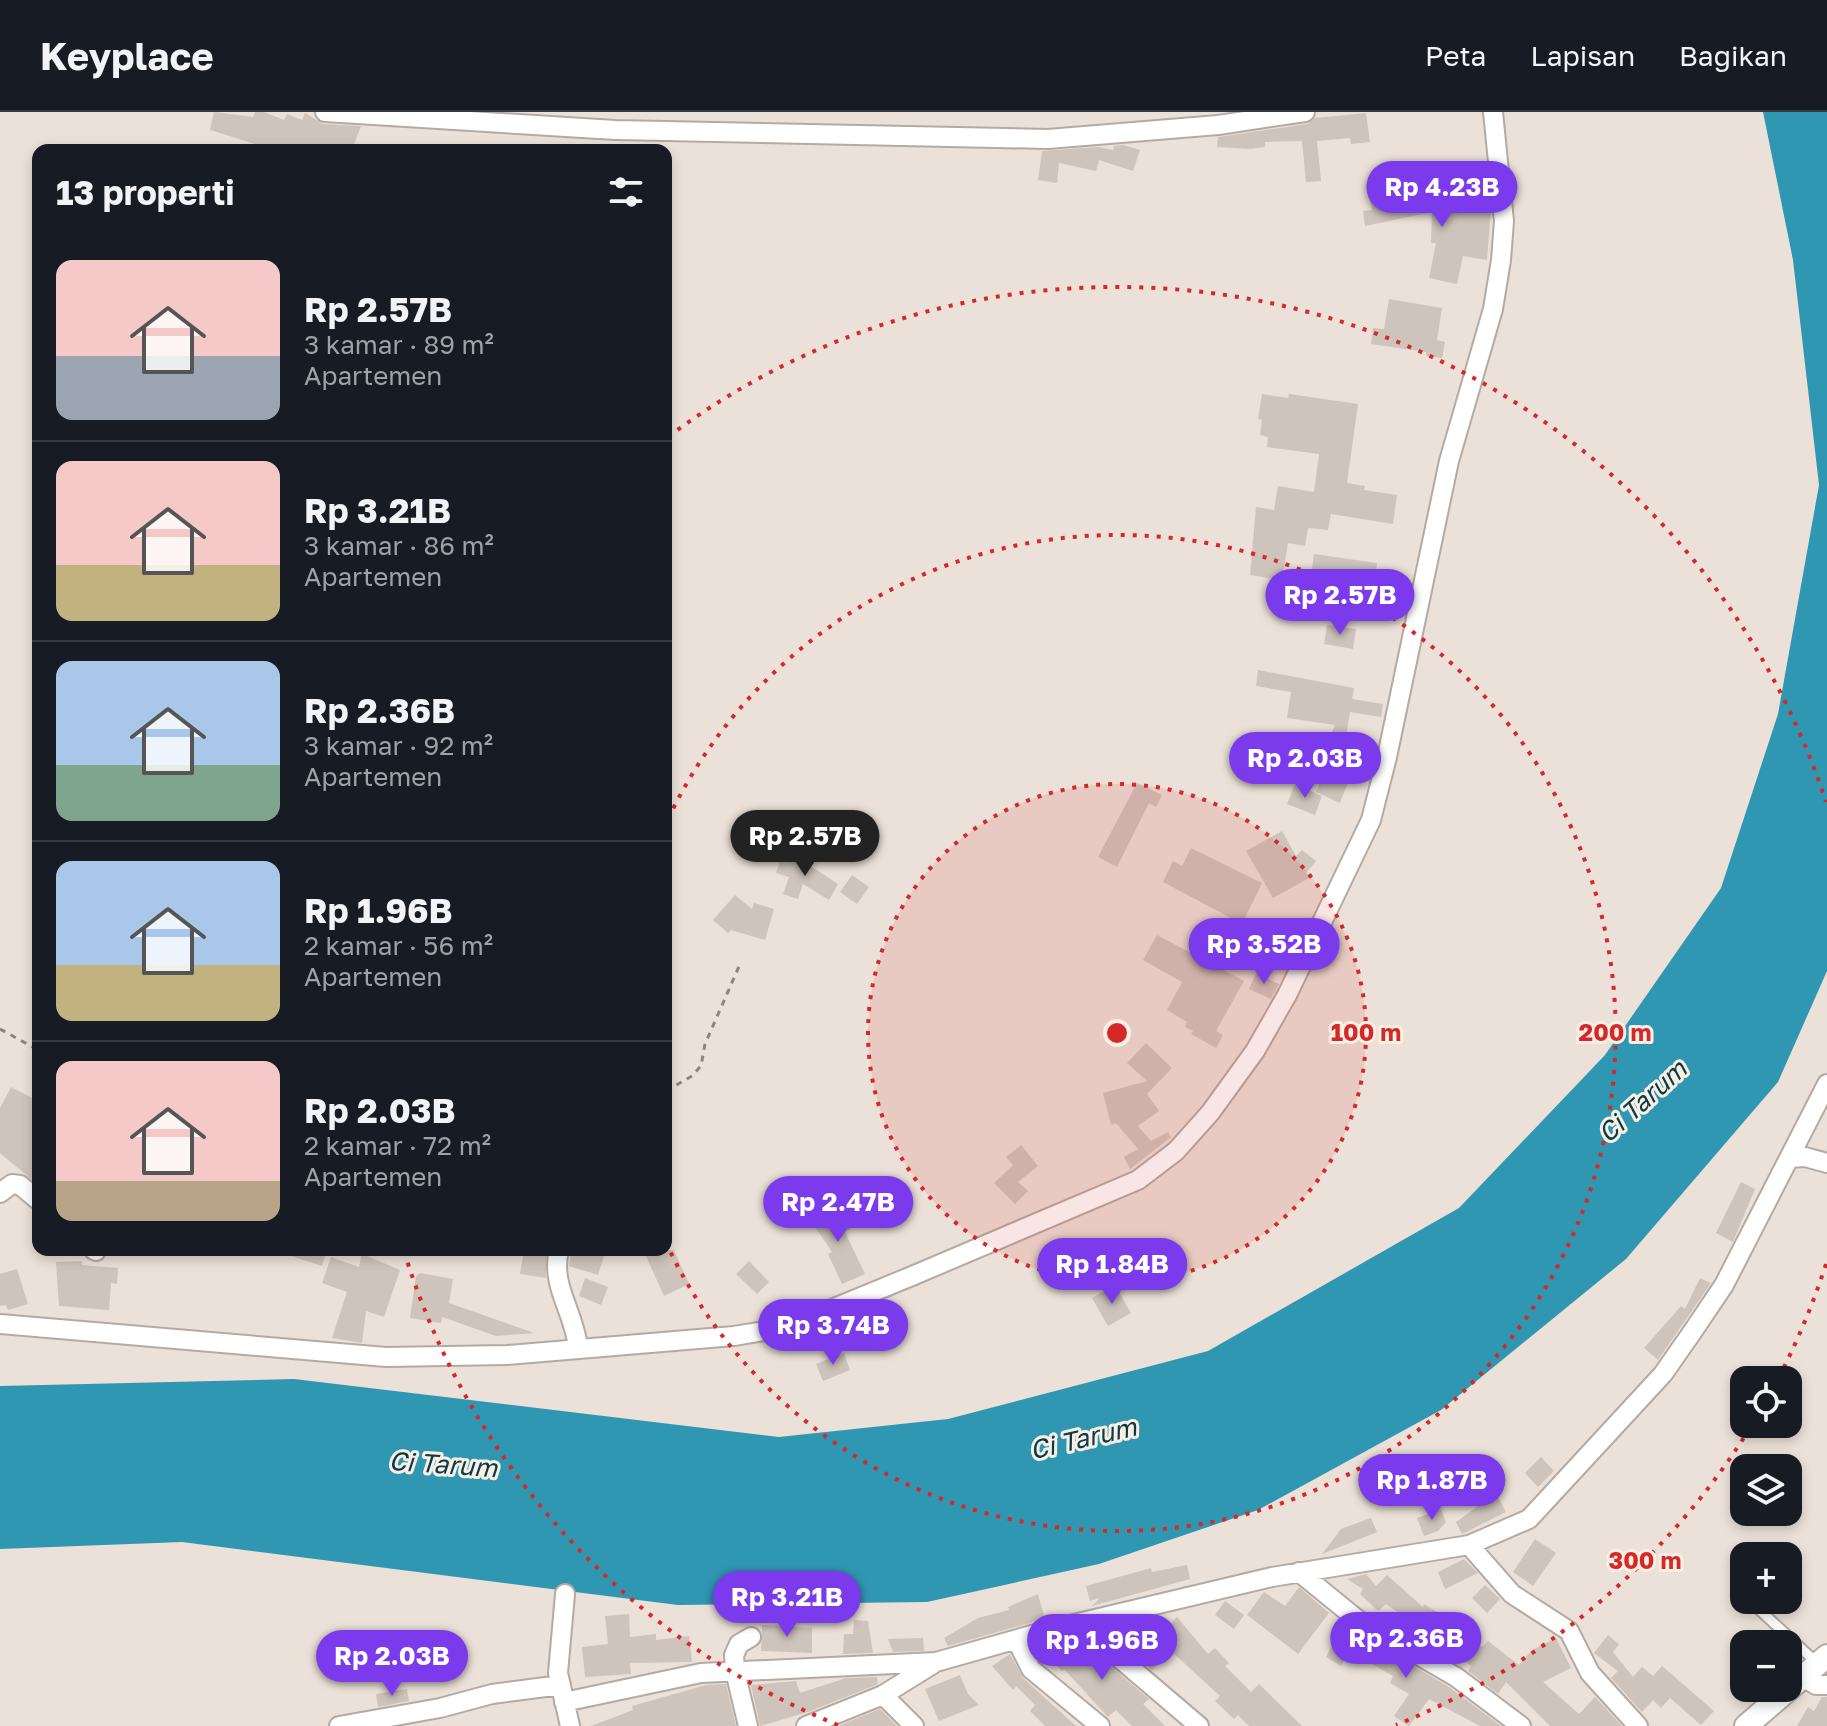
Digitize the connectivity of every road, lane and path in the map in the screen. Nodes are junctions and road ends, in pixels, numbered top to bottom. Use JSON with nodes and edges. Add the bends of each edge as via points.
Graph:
{"nodes":[{"id":1,"x":325,"y":112,"type":"edge"},
{"id":2,"x":1305,"y":112,"type":"edge"},
{"id":3,"x":1493,"y":112,"type":"edge"},
{"id":4,"x":741,"y":962,"type":"dead end"},
{"id":5,"x":0,"y":1029,"type":"edge"},
{"id":6,"x":32,"y":1047,"type":"edge"},
{"id":7,"x":1827,"y":1084,"type":"edge"},
{"id":8,"x":672,"y":1088,"type":"edge"},
{"id":9,"x":1789,"y":1158,"type":"junction"},
{"id":10,"x":1827,"y":1163,"type":"edge"},
{"id":11,"x":0,"y":1193,"type":"edge"},
{"id":12,"x":32,"y":1195,"type":"edge"},
{"id":13,"x":558,"y":1256,"type":"edge"},
{"id":14,"x":0,"y":1324,"type":"edge"},
{"id":15,"x":578,"y":1348,"type":"junction"},
{"id":16,"x":1469,"y":1545,"type":"junction"},
{"id":17,"x":1299,"y":1572,"type":"junction"},
{"id":18,"x":565,"y":1594,"type":"dead end"},
{"id":19,"x":1763,"y":1614,"type":"edge"},
{"id":20,"x":1078,"y":1623,"type":"junction"},
{"id":21,"x":751,"y":1637,"type":"dead end"},
{"id":22,"x":1017,"y":1641,"type":"junction"},
{"id":23,"x":936,"y":1662,"type":"junction"},
{"id":24,"x":1819,"y":1670,"type":"edge"},
{"id":25,"x":735,"y":1671,"type":"junction"},
{"id":26,"x":563,"y":1693,"type":"junction"},
{"id":27,"x":883,"y":1695,"type":"junction"},
{"id":28,"x":339,"y":1726,"type":"edge"},
{"id":29,"x":570,"y":1726,"type":"edge"},
{"id":30,"x":748,"y":1726,"type":"edge"},
{"id":31,"x":806,"y":1726,"type":"edge"},
{"id":32,"x":914,"y":1726,"type":"edge"},
{"id":33,"x":1100,"y":1726,"type":"edge"},
{"id":34,"x":1199,"y":1726,"type":"edge"},
{"id":35,"x":1521,"y":1726,"type":"edge"},
{"id":36,"x":1638,"y":1726,"type":"edge"},
{"id":37,"x":1746,"y":1726,"type":"edge"}],
"edges":[{"from":1,"to":2,"type":"street","via":[[615,130],[1048,139]]},
{"from":3,"to":15,"type":"street","via":[[1504,221],[1493,309],[1449,461],[1371,820],[1287,995],[1210,1113],[1176,1151],[1138,1180],[788,1327]]},
{"from":4,"to":8,"type":"path","via":[[705,1044],[701,1066]]},
{"from":5,"to":6,"type":"path"},
{"from":7,"to":9,"type":"street"},
{"from":9,"to":10,"type":"street"},
{"from":9,"to":16,"type":"street","via":[[1724,1285],[1663,1374],[1529,1519]]},
{"from":11,"to":12,"type":"street","via":[[12,1184]]},
{"from":13,"to":15,"type":"street","via":[[555,1277],[570,1309]]},
{"from":14,"to":15,"type":"street","via":[[386,1357]]},
{"from":16,"to":17,"type":"street"},
{"from":16,"to":36,"type":"street","via":[[1512,1594],[1569,1631],[1590,1673]]},
{"from":17,"to":20,"type":"street"},
{"from":17,"to":35,"type":"street","via":[[1358,1620],[1456,1677]]},
{"from":18,"to":26,"type":"street","via":[[558,1673]]},
{"from":19,"to":24,"type":"lane"},
{"from":20,"to":22,"type":"street"},
{"from":20,"to":34,"type":"street"},
{"from":21,"to":25,"type":"street","via":[[735,1650]]},
{"from":22,"to":23,"type":"street"},
{"from":22,"to":33,"type":"street","via":[[1031,1669]]},
{"from":23,"to":25,"type":"street"},
{"from":23,"to":27,"type":"street"},
{"from":24,"to":37,"type":"street"},
{"from":25,"to":26,"type":"street"},
{"from":25,"to":30,"type":"street"},
{"from":26,"to":28,"type":"street","via":[[492,1694]]},
{"from":26,"to":29,"type":"street"},
{"from":27,"to":31,"type":"street"},
{"from":27,"to":32,"type":"street"}]}
